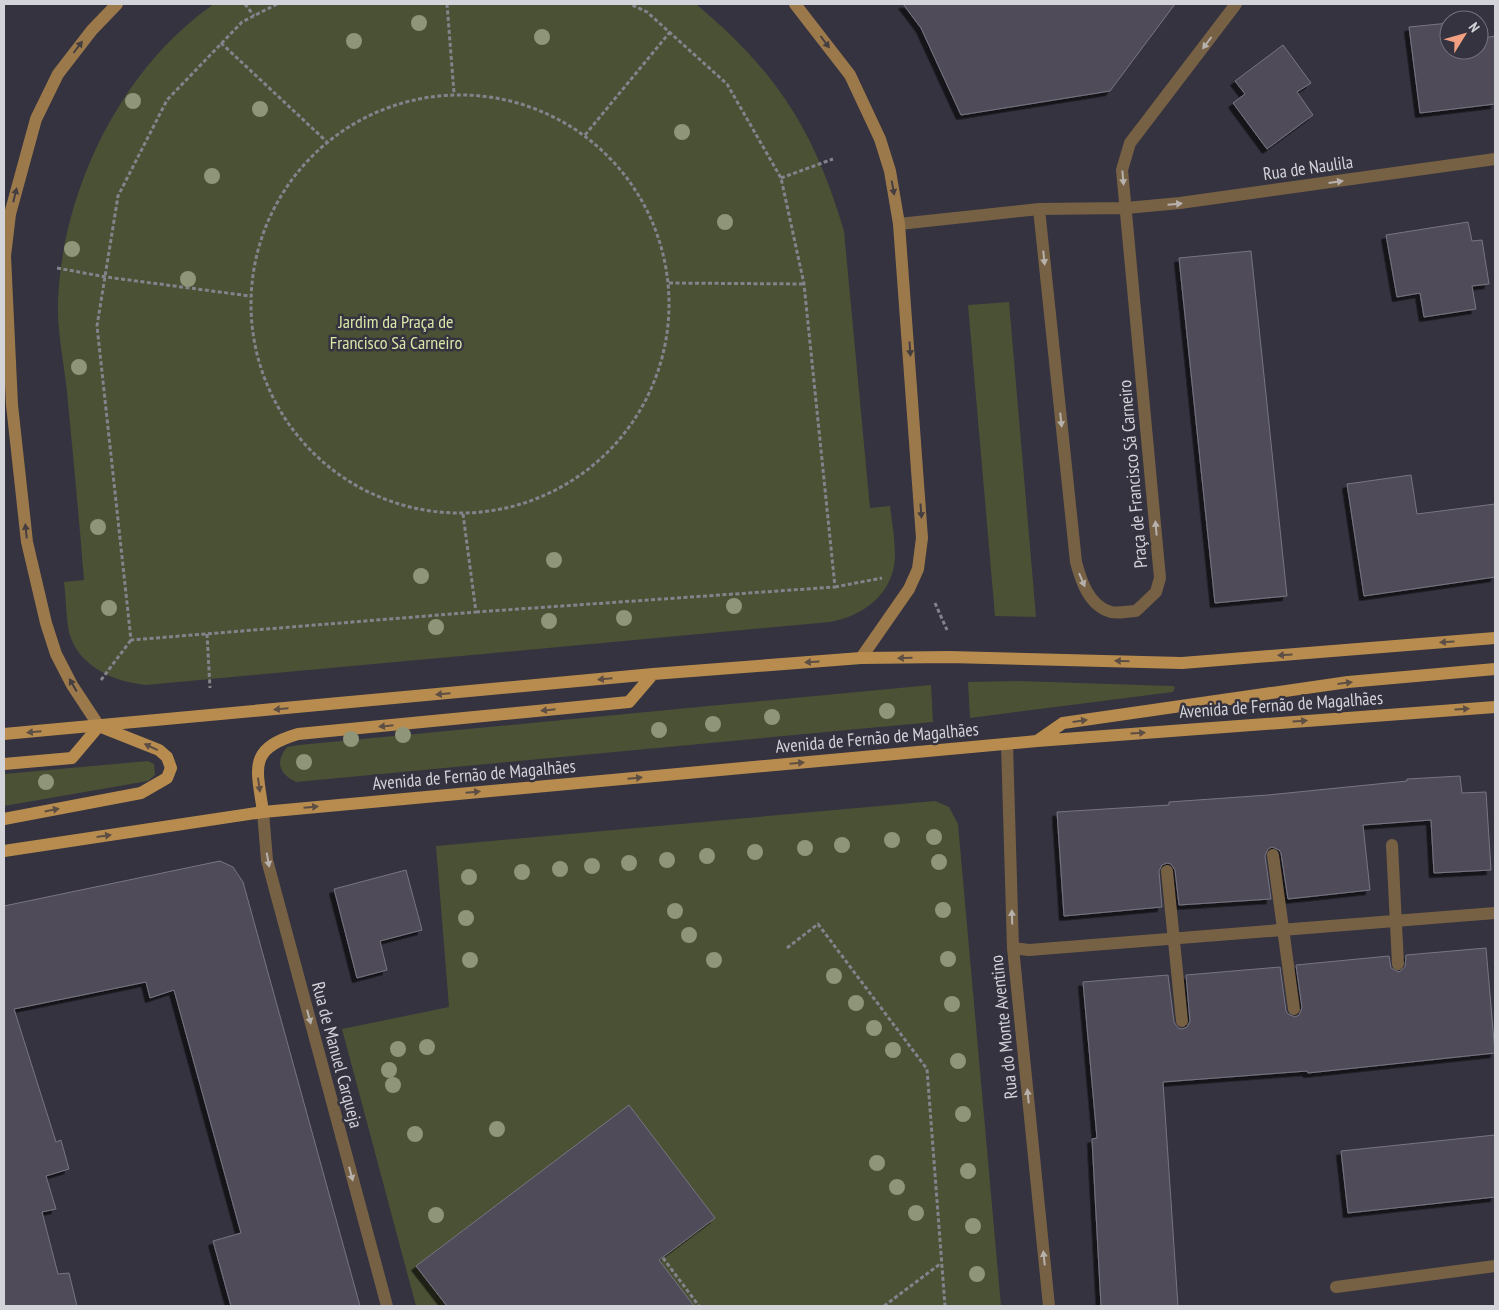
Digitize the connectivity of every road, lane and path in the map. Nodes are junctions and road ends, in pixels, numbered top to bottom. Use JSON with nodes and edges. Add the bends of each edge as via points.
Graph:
{"nodes":[{"id":1,"x":116,"y":4,"type":"edge"},
{"id":2,"x":245,"y":4,"type":"edge"},
{"id":3,"x":277,"y":4,"type":"edge"},
{"id":4,"x":447,"y":4,"type":"edge"},
{"id":5,"x":630,"y":4,"type":"edge"},
{"id":6,"x":795,"y":4,"type":"edge"},
{"id":7,"x":1236,"y":4,"type":"edge"},
{"id":8,"x":254,"y":16,"type":"junction"},
{"id":9,"x":670,"y":32,"type":"junction"},
{"id":10,"x":222,"y":43,"type":"junction"},
{"id":11,"x":454,"y":93,"type":"junction"},
{"id":12,"x":584,"y":135,"type":"junction"},
{"id":13,"x":326,"y":141,"type":"junction"},
{"id":14,"x":833,"y":159,"type":"dead end"},
{"id":15,"x":1495,"y":160,"type":"edge"},
{"id":16,"x":781,"y":178,"type":"junction"},
{"id":17,"x":1126,"y":208,"type":"junction"},
{"id":18,"x":1039,"y":210,"type":"junction"},
{"id":19,"x":7,"y":214,"type":"edge"},
{"id":20,"x":900,"y":224,"type":"junction"},
{"id":21,"x":57,"y":268,"type":"dead end"},
{"id":22,"x":106,"y":277,"type":"junction"},
{"id":23,"x":669,"y":283,"type":"junction"},
{"id":24,"x":804,"y":284,"type":"junction"},
{"id":25,"x":250,"y":296,"type":"junction"},
{"id":26,"x":462,"y":514,"type":"junction"},
{"id":27,"x":888,"y":577,"type":"dead end"},
{"id":28,"x":835,"y":587,"type":"junction"},
{"id":29,"x":935,"y":603,"type":"dead end"},
{"id":30,"x":476,"y":612,"type":"junction"},
{"id":31,"x":948,"y":632,"type":"dead end"},
{"id":32,"x":208,"y":634,"type":"junction"},
{"id":33,"x":1495,"y":638,"type":"edge"},
{"id":34,"x":131,"y":640,"type":"junction"},
{"id":35,"x":860,"y":658,"type":"junction"},
{"id":36,"x":1495,"y":668,"type":"edge"},
{"id":37,"x":653,"y":674,"type":"junction"},
{"id":38,"x":101,"y":680,"type":"dead end"},
{"id":39,"x":210,"y":693,"type":"dead end"},
{"id":40,"x":1495,"y":707,"type":"edge"},
{"id":41,"x":99,"y":726,"type":"junction"},
{"id":42,"x":4,"y":734,"type":"edge"},
{"id":43,"x":1037,"y":741,"type":"junction"},
{"id":44,"x":1007,"y":744,"type":"junction"},
{"id":45,"x":4,"y":764,"type":"edge"},
{"id":46,"x":263,"y":812,"type":"junction"},
{"id":47,"x":4,"y":819,"type":"edge"},
{"id":48,"x":1392,"y":845,"type":"dead end"},
{"id":49,"x":4,"y":851,"type":"edge"},
{"id":50,"x":1273,"y":855,"type":"dead end"},
{"id":51,"x":1167,"y":871,"type":"dead end"},
{"id":52,"x":1495,"y":913,"type":"edge"},
{"id":53,"x":1396,"y":921,"type":"junction"},
{"id":54,"x":1283,"y":930,"type":"junction"},
{"id":55,"x":1173,"y":939,"type":"junction"},
{"id":56,"x":787,"y":948,"type":"dead end"},
{"id":57,"x":1014,"y":948,"type":"junction"},
{"id":58,"x":1398,"y":964,"type":"dead end"},
{"id":59,"x":1294,"y":1009,"type":"dead end"},
{"id":60,"x":1182,"y":1021,"type":"dead end"},
{"id":61,"x":663,"y":1258,"type":"dead end"},
{"id":62,"x":941,"y":1263,"type":"junction"},
{"id":63,"x":1495,"y":1266,"type":"edge"},
{"id":64,"x":1336,"y":1287,"type":"dead end"},
{"id":65,"x":387,"y":1306,"type":"edge"},
{"id":66,"x":699,"y":1306,"type":"edge"},
{"id":67,"x":884,"y":1306,"type":"edge"},
{"id":68,"x":945,"y":1306,"type":"edge"},
{"id":69,"x":1049,"y":1306,"type":"edge"}],
"edges":[{"from":19,"to":1,"type":"street","one_way":true,"via":[[36,119],[58,74]]},
{"from":2,"to":8,"type":"path"},
{"from":3,"to":8,"type":"path"},
{"from":4,"to":11,"type":"path"},
{"from":5,"to":9,"type":"path","via":[[647,12]]},
{"from":6,"to":20,"type":"street","one_way":true,"via":[[850,75],[880,139]]},
{"from":7,"to":17,"type":"street","name":"Praça de Francisco Sá Carneiro","one_way":true,"via":[[1130,143],[1122,170]]},
{"from":8,"to":10,"type":"path","via":[[242,22]]},
{"from":9,"to":12,"type":"path"},
{"from":9,"to":16,"type":"path","via":[[727,84]]},
{"from":10,"to":13,"type":"path"},
{"from":10,"to":22,"type":"path","via":[[166,100],[118,196]]},
{"from":11,"to":12,"type":"path","via":[[522,103]]},
{"from":11,"to":13,"type":"path","via":[[385,106]]},
{"from":12,"to":23,"type":"path","via":[[626,176],[655,226]]},
{"from":13,"to":25,"type":"path","via":[[286,184],[260,238]]},
{"from":14,"to":16,"type":"path"},
{"from":17,"to":15,"type":"street","name":"Rua de Naulila","one_way":true},
{"from":16,"to":24,"type":"path"},
{"from":17,"to":18,"type":"street"},
{"from":18,"to":17,"type":"street","name":"Praça de Francisco Sá Carneiro","one_way":true,"via":[[1076,562],[1081,581],[1095,603],[1112,612],[1136,611],[1156,592],[1160,578]]},
{"from":18,"to":20,"type":"street"},
{"from":41,"to":19,"type":"street","one_way":true,"via":[[56,654],[27,542],[12,405],[5,256]]},
{"from":20,"to":35,"type":"street","one_way":true,"via":[[922,538],[918,569],[909,589]]},
{"from":21,"to":22,"type":"path"},
{"from":22,"to":25,"type":"path"},
{"from":22,"to":34,"type":"path","via":[[97,326]]},
{"from":23,"to":24,"type":"path"},
{"from":23,"to":26,"type":"path","via":[[667,341],[649,396],[617,444],[573,482],[520,506]]},
{"from":24,"to":28,"type":"path"},
{"from":25,"to":26,"type":"path","via":[[255,352],[276,405],[309,450],[354,486],[406,507]]},
{"from":26,"to":30,"type":"path"},
{"from":27,"to":28,"type":"path"},
{"from":28,"to":30,"type":"path"},
{"from":29,"to":31,"type":"path"},
{"from":30,"to":32,"type":"path"},
{"from":32,"to":34,"type":"path"},
{"from":32,"to":39,"type":"path"},
{"from":33,"to":35,"type":"main road","one_way":true,"via":[[1182,663]]},
{"from":34,"to":38,"type":"path"},
{"from":35,"to":37,"type":"main road","one_way":true},
{"from":43,"to":36,"type":"main road","one_way":true,"via":[[1063,723],[1348,682]]},
{"from":37,"to":41,"type":"main road","one_way":true},
{"from":37,"to":46,"type":"main road","one_way":true,"via":[[629,702],[298,734],[280,740],[259,759],[257,771]]},
{"from":43,"to":40,"type":"main road","name":"Avenida de Fernão de Magalhães","one_way":true},
{"from":41,"to":42,"type":"main road","one_way":true},
{"from":41,"to":45,"type":"main road","via":[[72,758]]},
{"from":47,"to":41,"type":"main road","one_way":true,"via":[[141,793],[167,778],[171,768],[167,757],[159,750]]},
{"from":43,"to":44,"type":"main road","name":"Avenida de Fernão de Magalhães"},
{"from":46,"to":44,"type":"main road","name":"Avenida de Fernão de Magalhães","one_way":true},
{"from":57,"to":44,"type":"street","name":"Rua do Monte Aventino","one_way":true},
{"from":49,"to":46,"type":"main road","name":"Avenida de Fernão de Magalhães","one_way":true},
{"from":46,"to":65,"type":"street","name":"Rua de Manuel Carqueja","one_way":true,"via":[[267,860]]},
{"from":48,"to":53,"type":"street"},
{"from":50,"to":54,"type":"street"},
{"from":51,"to":55,"type":"street"},
{"from":52,"to":53,"type":"street"},
{"from":53,"to":54,"type":"street"},
{"from":53,"to":58,"type":"street"},
{"from":54,"to":55,"type":"street"},
{"from":54,"to":59,"type":"street"},
{"from":55,"to":57,"type":"street","via":[[1029,950]]},
{"from":55,"to":60,"type":"street"},
{"from":56,"to":62,"type":"path","via":[[818,924],[927,1069]]},
{"from":69,"to":57,"type":"street","name":"Rua do Monte Aventino","one_way":true},
{"from":61,"to":66,"type":"path"},
{"from":62,"to":67,"type":"path"},
{"from":62,"to":68,"type":"path"},
{"from":63,"to":64,"type":"street"}]}
